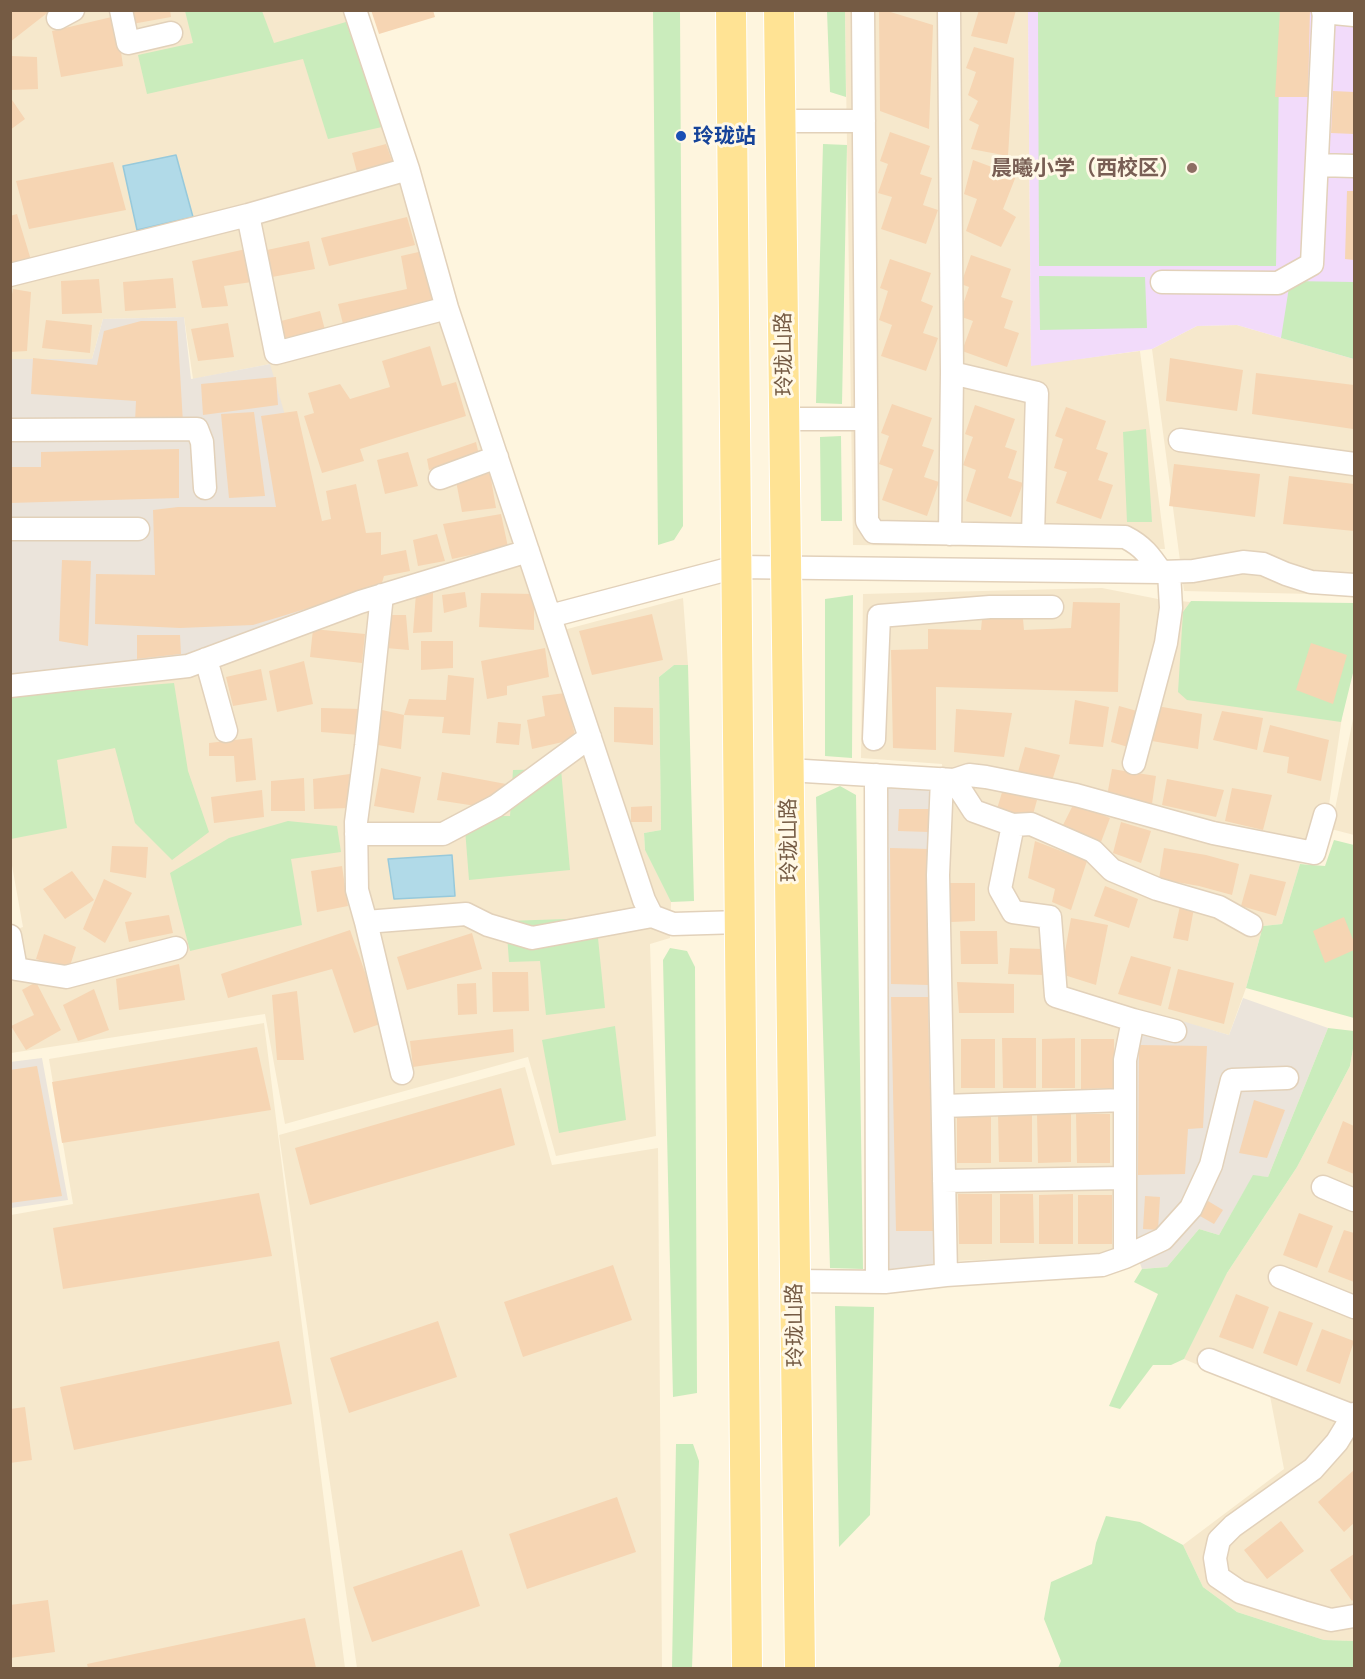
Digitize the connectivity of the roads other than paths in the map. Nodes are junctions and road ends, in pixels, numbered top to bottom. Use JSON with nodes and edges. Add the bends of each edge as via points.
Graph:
{"nodes":[{"id":1,"x":121,"y":10,"type":"edge"},
{"id":2,"x":355,"y":10,"type":"edge"},
{"id":3,"x":731,"y":10,"type":"edge"},
{"id":4,"x":779,"y":10,"type":"edge"},
{"id":5,"x":863,"y":10,"type":"edge"},
{"id":6,"x":949,"y":10,"type":"edge"},
{"id":7,"x":1323,"y":11,"type":"edge"},
{"id":8,"x":1354,"y":15,"type":"edge"},
{"id":9,"x":171,"y":33,"type":"dead end"},
{"id":10,"x":781,"y":121,"type":"junction"},
{"id":11,"x":864,"y":121,"type":"junction"},
{"id":12,"x":1317,"y":165,"type":"junction"},
{"id":13,"x":1354,"y":166,"type":"edge"},
{"id":14,"x":408,"y":169,"type":"junction"},
{"id":15,"x":248,"y":215,"type":"junction"},
{"id":16,"x":10,"y":275,"type":"edge"},
{"id":17,"x":1162,"y":282,"type":"dead end"},
{"id":18,"x":447,"y":308,"type":"junction"},
{"id":19,"x":952,"y":373,"type":"junction"},
{"id":20,"x":784,"y":420,"type":"junction"},
{"id":21,"x":867,"y":420,"type":"junction"},
{"id":22,"x":10,"y":430,"type":"edge"},
{"id":23,"x":1180,"y":440,"type":"dead end"},
{"id":24,"x":497,"y":457,"type":"junction"},
{"id":25,"x":1354,"y":464,"type":"edge"},
{"id":26,"x":440,"y":477,"type":"dead end"},
{"id":27,"x":205,"y":488,"type":"dead end"},
{"id":28,"x":138,"y":528,"type":"dead end"},
{"id":29,"x":10,"y":529,"type":"edge"},
{"id":30,"x":950,"y":534,"type":"junction"},
{"id":31,"x":1033,"y":536,"type":"junction"},
{"id":32,"x":528,"y":551,"type":"junction"},
{"id":33,"x":736,"y":567,"type":"junction"},
{"id":34,"x":786,"y":569,"type":"junction"},
{"id":35,"x":989,"y":571,"type":"junction"},
{"id":36,"x":1165,"y":572,"type":"junction"},
{"id":37,"x":1354,"y":585,"type":"edge"},
{"id":38,"x":382,"y":595,"type":"junction"},
{"id":39,"x":990,"y":606,"type":"junction"},
{"id":40,"x":1052,"y":607,"type":"dead end"},
{"id":41,"x":550,"y":616,"type":"junction"},
{"id":42,"x":206,"y":659,"type":"junction"},
{"id":43,"x":10,"y":686,"type":"edge"},
{"id":44,"x":226,"y":731,"type":"dead end"},
{"id":45,"x":590,"y":737,"type":"junction"},
{"id":46,"x":874,"y":739,"type":"dead end"},
{"id":47,"x":1134,"y":763,"type":"dead end"},
{"id":48,"x":788,"y":770,"type":"junction"},
{"id":49,"x":876,"y":776,"type":"junction"},
{"id":50,"x":948,"y":780,"type":"junction"},
{"id":51,"x":1325,"y":815,"type":"dead end"},
{"id":52,"x":1013,"y":825,"type":"junction"},
{"id":53,"x":356,"y":834,"type":"junction"},
{"id":54,"x":652,"y":916,"type":"junction"},
{"id":55,"x":366,"y":922,"type":"junction"},
{"id":56,"x":740,"y":922,"type":"junction"},
{"id":57,"x":1251,"y":925,"type":"dead end"},
{"id":58,"x":10,"y":936,"type":"edge"},
{"id":59,"x":176,"y":948,"type":"dead end"},
{"id":60,"x":1134,"y":1020,"type":"junction"},
{"id":61,"x":1175,"y":1031,"type":"dead end"},
{"id":62,"x":402,"y":1073,"type":"dead end"},
{"id":63,"x":1287,"y":1078,"type":"dead end"},
{"id":64,"x":1125,"y":1100,"type":"junction"},
{"id":65,"x":943,"y":1106,"type":"junction"},
{"id":66,"x":1125,"y":1179,"type":"junction"},
{"id":67,"x":945,"y":1181,"type":"junction"},
{"id":68,"x":1323,"y":1187,"type":"dead end"},
{"id":69,"x":1354,"y":1200,"type":"edge"},
{"id":70,"x":1125,"y":1257,"type":"junction"},
{"id":71,"x":946,"y":1275,"type":"junction"},
{"id":72,"x":1280,"y":1277,"type":"dead end"},
{"id":73,"x":795,"y":1281,"type":"junction"},
{"id":74,"x":877,"y":1282,"type":"junction"},
{"id":75,"x":1354,"y":1307,"type":"edge"},
{"id":76,"x":1209,"y":1360,"type":"dead end"},
{"id":77,"x":1354,"y":1415,"type":"edge"},
{"id":78,"x":1354,"y":1616,"type":"edge"},
{"id":79,"x":747,"y":1668,"type":"edge"},
{"id":80,"x":800,"y":1668,"type":"edge"}],
"edges":[{"from":1,"to":9,"type":"street","via":[[128,43]]},
{"from":2,"to":14,"type":"street"},
{"from":3,"to":33,"type":"main road"},
{"from":4,"to":10,"type":"main road","name":"玲珑山路"},
{"from":5,"to":11,"type":"street"},
{"from":6,"to":19,"type":"street"},
{"from":7,"to":8,"type":"street"},
{"from":7,"to":12,"type":"street"},
{"from":10,"to":11,"type":"street"},
{"from":10,"to":20,"type":"main road","name":"玲珑山路"},
{"from":11,"to":21,"type":"street"},
{"from":12,"to":13,"type":"street"},
{"from":12,"to":17,"type":"street","via":[[1312,264],[1278,283]]},
{"from":14,"to":15,"type":"street"},
{"from":14,"to":18,"type":"street"},
{"from":15,"to":16,"type":"street"},
{"from":15,"to":18,"type":"street","via":[[276,353]]},
{"from":18,"to":24,"type":"street"},
{"from":19,"to":30,"type":"street"},
{"from":19,"to":31,"type":"street","via":[[1037,393]]},
{"from":20,"to":21,"type":"street"},
{"from":20,"to":34,"type":"main road","name":"玲珑山路"},
{"from":21,"to":30,"type":"street","via":[[867,521],[874,532]]},
{"from":22,"to":27,"type":"street","via":[[197,429],[202,442]]},
{"from":23,"to":25,"type":"street"},
{"from":24,"to":26,"type":"street"},
{"from":24,"to":32,"type":"street"},
{"from":28,"to":29,"type":"street"},
{"from":30,"to":31,"type":"street"},
{"from":31,"to":36,"type":"street","via":[[1125,537],[1147,551]]},
{"from":32,"to":38,"type":"street"},
{"from":32,"to":41,"type":"street"},
{"from":33,"to":34,"type":"street"},
{"from":33,"to":41,"type":"street"},
{"from":33,"to":56,"type":"main road"},
{"from":34,"to":35,"type":"street"},
{"from":34,"to":48,"type":"main road","name":"玲珑山路"},
{"from":35,"to":36,"type":"street"},
{"from":35,"to":39,"type":"street"},
{"from":36,"to":37,"type":"street","via":[[1243,561],[1263,564],[1311,582]]},
{"from":36,"to":47,"type":"street","via":[[1171,608],[1166,643]]},
{"from":38,"to":42,"type":"street"},
{"from":38,"to":53,"type":"street"},
{"from":39,"to":40,"type":"street"},
{"from":39,"to":46,"type":"street","via":[[879,616]]},
{"from":41,"to":45,"type":"street"},
{"from":42,"to":43,"type":"street","via":[[188,666]]},
{"from":42,"to":44,"type":"street"},
{"from":45,"to":53,"type":"street","via":[[496,806],[443,834]]},
{"from":45,"to":54,"type":"street"},
{"from":48,"to":49,"type":"street"},
{"from":48,"to":73,"type":"main road","name":"玲珑山路"},
{"from":49,"to":50,"type":"street"},
{"from":49,"to":74,"type":"street"},
{"from":50,"to":51,"type":"street","via":[[969,775],[1076,795],[1213,833],[1314,854]]},
{"from":50,"to":52,"type":"street","via":[[974,811]]},
{"from":50,"to":65,"type":"street","via":[[938,875]]},
{"from":52,"to":57,"type":"street","via":[[1031,825],[1093,851],[1112,870],[1157,889],[1219,907]]},
{"from":52,"to":60,"type":"street","via":[[1000,889],[1013,912],[1050,917],[1056,996]]},
{"from":53,"to":55,"type":"street","via":[[357,890]]},
{"from":54,"to":55,"type":"street","via":[[532,938],[466,914]]},
{"from":54,"to":56,"type":"street","via":[[673,924]]},
{"from":55,"to":62,"type":"street"},
{"from":56,"to":79,"type":"main road"},
{"from":58,"to":59,"type":"street","via":[[16,969],[66,977]]},
{"from":60,"to":61,"type":"street"},
{"from":60,"to":64,"type":"street","via":[[1125,1060]]},
{"from":63,"to":70,"type":"street","via":[[1232,1080],[1211,1165],[1191,1208],[1163,1239]]},
{"from":64,"to":65,"type":"street"},
{"from":64,"to":66,"type":"street"},
{"from":65,"to":67,"type":"street"},
{"from":66,"to":67,"type":"street"},
{"from":66,"to":70,"type":"street"},
{"from":67,"to":71,"type":"street"},
{"from":68,"to":69,"type":"street"},
{"from":70,"to":71,"type":"street","via":[[1102,1265]]},
{"from":71,"to":74,"type":"street"},
{"from":72,"to":75,"type":"street"},
{"from":73,"to":74,"type":"street"},
{"from":73,"to":80,"type":"main road","name":"玲珑山路"},
{"from":76,"to":77,"type":"street"},
{"from":77,"to":78,"type":"street","via":[[1313,1469],[1219,1540],[1215,1558],[1218,1577],[1240,1592],[1331,1620]]}]}
